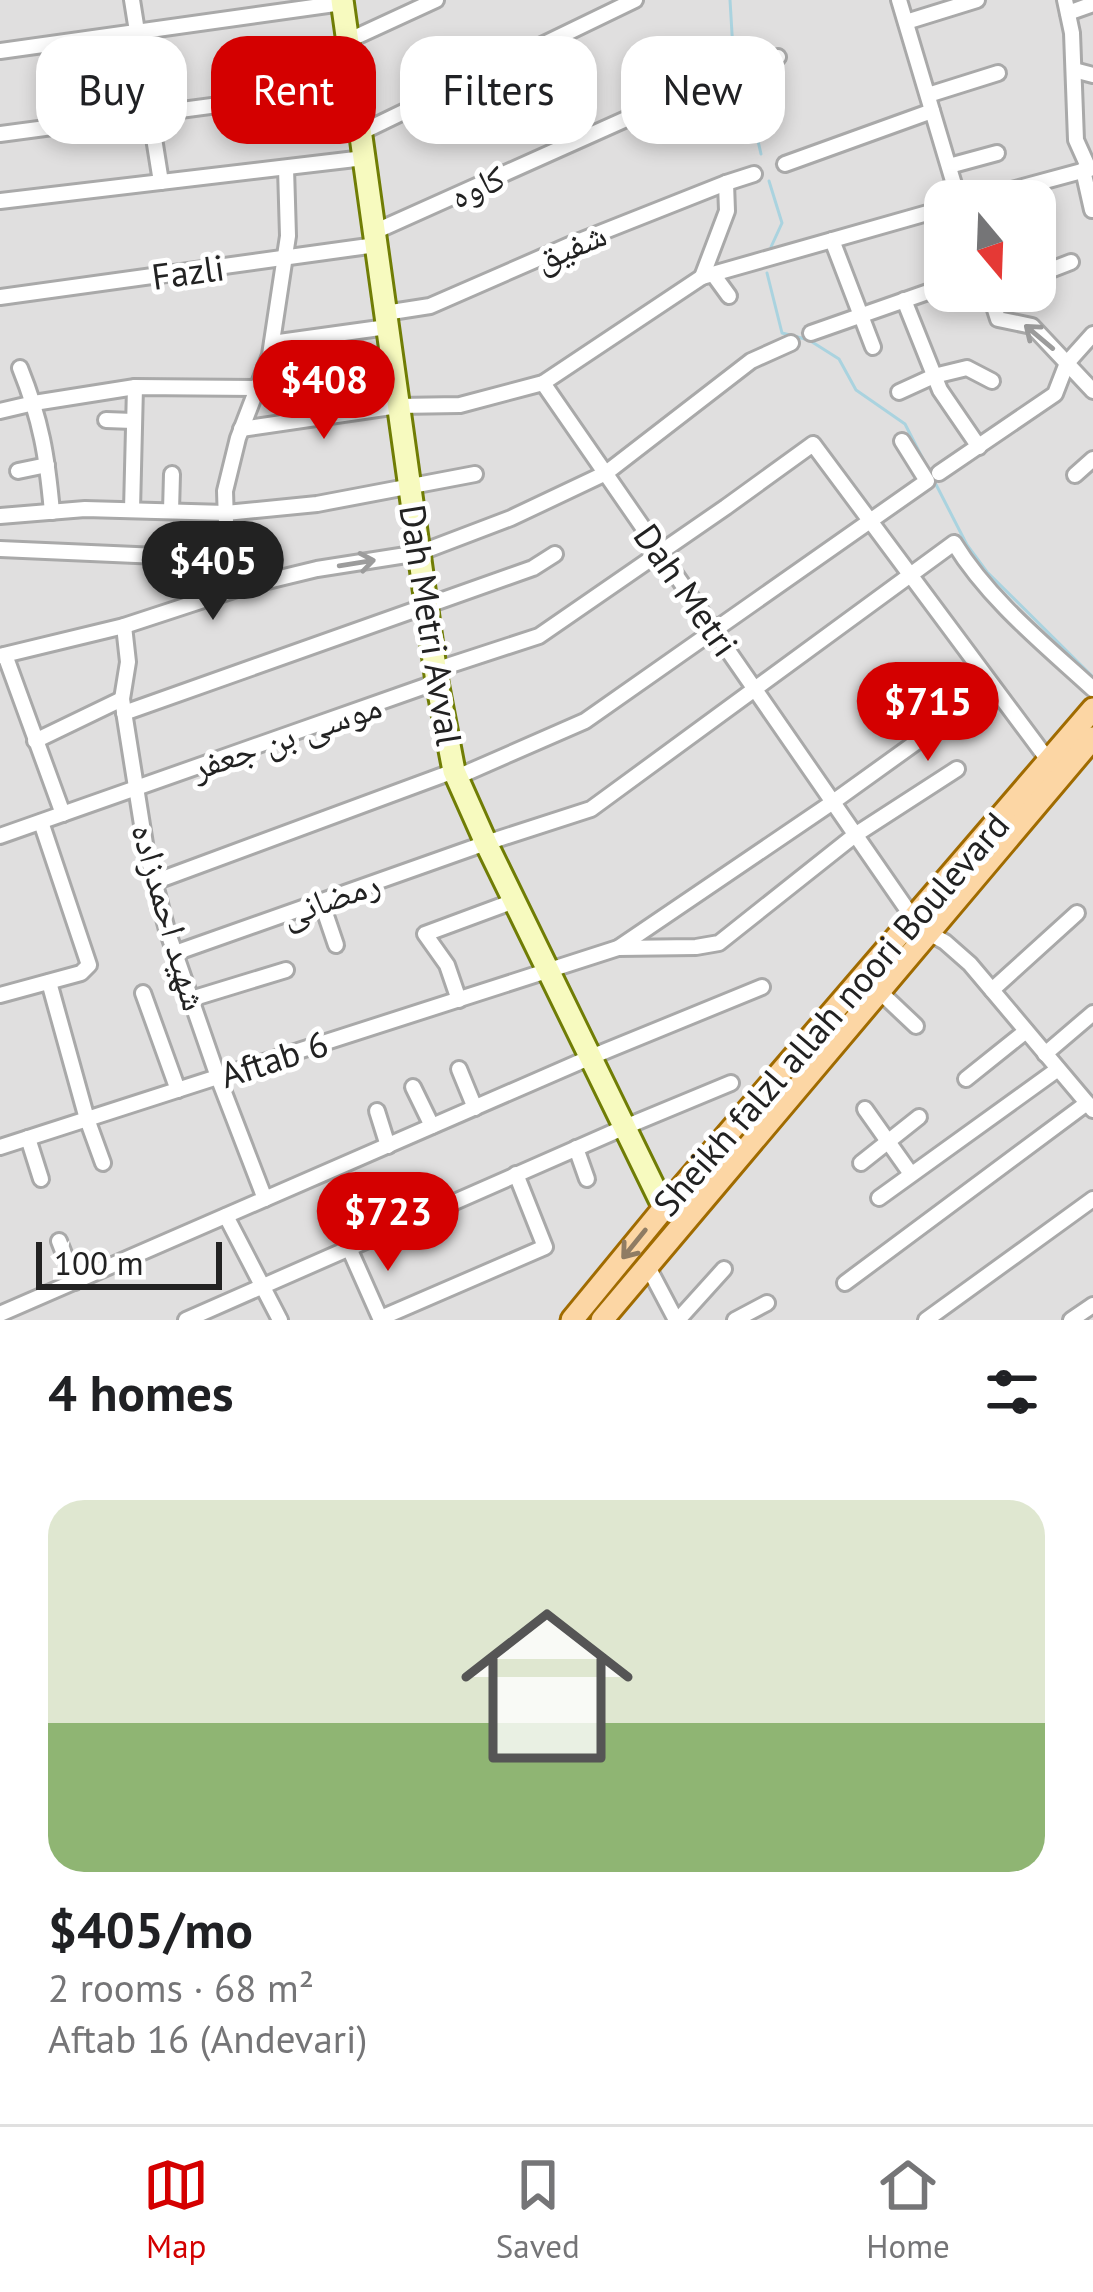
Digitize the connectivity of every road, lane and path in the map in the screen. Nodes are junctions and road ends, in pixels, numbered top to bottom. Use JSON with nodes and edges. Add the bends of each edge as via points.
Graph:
{"nodes":[{"id":1,"x":132,"y":0,"type":"edge"},
{"id":2,"x":224,"y":0,"type":"edge"},
{"id":3,"x":436,"y":0,"type":"edge"},
{"id":4,"x":634,"y":0,"type":"edge"},
{"id":5,"x":899,"y":0,"type":"edge"},
{"id":6,"x":977,"y":0,"type":"edge"},
{"id":7,"x":342,"y":2,"type":"edge"},
{"id":8,"x":1093,"y":4,"type":"edge"},
{"id":9,"x":292,"y":5,"type":"edge"},
{"id":10,"x":1067,"y":6,"type":"edge"},
{"id":11,"x":226,"y":20,"type":"junction"},
{"id":12,"x":906,"y":22,"type":"junction"},
{"id":13,"x":137,"y":32,"type":"junction"},
{"id":14,"x":138,"y":36,"type":"edge"},
{"id":15,"x":346,"y":36,"type":"edge"},
{"id":16,"x":358,"y":36,"type":"edge"},
{"id":17,"x":0,"y":51,"type":"edge"},
{"id":18,"x":1074,"y":70,"type":"junction"},
{"id":19,"x":998,"y":73,"type":"dead end"},
{"id":20,"x":1093,"y":75,"type":"edge"},
{"id":21,"x":930,"y":103,"type":"junction"},
{"id":22,"x":621,"y":123,"type":"edge"},
{"id":23,"x":376,"y":125,"type":"edge"},
{"id":24,"x":36,"y":129,"type":"edge"},
{"id":25,"x":0,"y":134,"type":"edge"},
{"id":26,"x":155,"y":144,"type":"edge"},
{"id":27,"x":362,"y":144,"type":"edge"},
{"id":28,"x":997,"y":153,"type":"dead end"},
{"id":29,"x":364,"y":158,"type":"junction"},
{"id":30,"x":785,"y":164,"type":"dead end"},
{"id":31,"x":949,"y":166,"type":"junction"},
{"id":32,"x":286,"y":168,"type":"junction"},
{"id":33,"x":1089,"y":169,"type":"edge"},
{"id":34,"x":754,"y":174,"type":"dead end"},
{"id":35,"x":953,"y":180,"type":"edge"},
{"id":36,"x":1048,"y":180,"type":"edge"},
{"id":37,"x":161,"y":182,"type":"junction"},
{"id":38,"x":726,"y":183,"type":"junction"},
{"id":39,"x":0,"y":201,"type":"edge"},
{"id":40,"x":1092,"y":210,"type":"edge"},
{"id":41,"x":924,"y":214,"type":"edge"},
{"id":42,"x":375,"y":238,"type":"junction"},
{"id":43,"x":832,"y":240,"type":"junction"},
{"id":44,"x":285,"y":259,"type":"junction"},
{"id":45,"x":1071,"y":262,"type":"dead end"},
{"id":46,"x":1056,"y":268,"type":"edge"},
{"id":47,"x":707,"y":276,"type":"junction"},
{"id":48,"x":924,"y":293,"type":"edge"},
{"id":49,"x":729,"y":296,"type":"dead end"},
{"id":50,"x":0,"y":297,"type":"edge"},
{"id":51,"x":904,"y":300,"type":"junction"},
{"id":52,"x":996,"y":312,"type":"edge"},
{"id":53,"x":861,"y":314,"type":"junction"},
{"id":54,"x":386,"y":320,"type":"junction"},
{"id":55,"x":811,"y":333,"type":"dead end"},
{"id":56,"x":1093,"y":334,"type":"edge"},
{"id":57,"x":272,"y":343,"type":"junction"},
{"id":58,"x":791,"y":343,"type":"dead end"},
{"id":59,"x":873,"y":347,"type":"dead end"},
{"id":60,"x":1067,"y":363,"type":"junction"},
{"id":61,"x":20,"y":368,"type":"dead end"},
{"id":62,"x":934,"y":376,"type":"junction"},
{"id":63,"x":992,"y":381,"type":"dead end"},
{"id":64,"x":543,"y":383,"type":"junction"},
{"id":65,"x":135,"y":388,"type":"junction"},
{"id":66,"x":257,"y":388,"type":"junction"},
{"id":67,"x":1093,"y":391,"type":"edge"},
{"id":68,"x":898,"y":392,"type":"dead end"},
{"id":69,"x":34,"y":403,"type":"junction"},
{"id":70,"x":398,"y":406,"type":"junction"},
{"id":71,"x":0,"y":411,"type":"edge"},
{"id":72,"x":106,"y":420,"type":"dead end"},
{"id":73,"x":134,"y":421,"type":"junction"},
{"id":74,"x":241,"y":429,"type":"junction"},
{"id":75,"x":902,"y":441,"type":"dead end"},
{"id":76,"x":979,"y":448,"type":"junction"},
{"id":77,"x":1093,"y":459,"type":"edge"},
{"id":78,"x":47,"y":465,"type":"junction"},
{"id":79,"x":18,"y":472,"type":"dead end"},
{"id":80,"x":606,"y":473,"type":"junction"},
{"id":81,"x":172,"y":474,"type":"dead end"},
{"id":82,"x":475,"y":474,"type":"dead end"},
{"id":83,"x":1075,"y":476,"type":"dead end"},
{"id":84,"x":933,"y":477,"type":"junction"},
{"id":85,"x":410,"y":488,"type":"junction"},
{"id":86,"x":132,"y":510,"type":"junction"},
{"id":87,"x":52,"y":512,"type":"junction"},
{"id":88,"x":171,"y":512,"type":"junction"},
{"id":89,"x":226,"y":513,"type":"junction"},
{"id":90,"x":0,"y":516,"type":"edge"},
{"id":91,"x":869,"y":520,"type":"junction"},
{"id":92,"x":226,"y":548,"type":"junction"},
{"id":93,"x":0,"y":549,"type":"edge"},
{"id":94,"x":660,"y":552,"type":"junction"},
{"id":95,"x":419,"y":553,"type":"junction"},
{"id":96,"x":555,"y":554,"type":"dead end"},
{"id":97,"x":910,"y":575,"type":"junction"},
{"id":98,"x":243,"y":587,"type":"junction"},
{"id":99,"x":427,"y":607,"type":"junction"},
{"id":100,"x":124,"y":626,"type":"junction"},
{"id":101,"x":714,"y":631,"type":"junction"},
{"id":102,"x":2,"y":656,"type":"edge"},
{"id":103,"x":436,"y":676,"type":"junction"},
{"id":104,"x":993,"y":687,"type":"junction"},
{"id":105,"x":755,"y":689,"type":"junction"},
{"id":106,"x":1093,"y":689,"type":"edge"},
{"id":107,"x":123,"y":706,"type":"junction"},
{"id":108,"x":1093,"y":709,"type":"edge"},
{"id":109,"x":1093,"y":738,"type":"edge"},
{"id":110,"x":35,"y":741,"type":"junction"},
{"id":111,"x":1048,"y":760,"type":"junction"},
{"id":112,"x":957,"y":769,"type":"dead end"},
{"id":113,"x":456,"y":774,"type":"junction"},
{"id":114,"x":135,"y":789,"type":"junction"},
{"id":115,"x":833,"y":802,"type":"junction"},
{"id":116,"x":63,"y":814,"type":"junction"},
{"id":117,"x":1012,"y":819,"type":"junction"},
{"id":118,"x":41,"y":822,"type":"junction"},
{"id":119,"x":856,"y":835,"type":"junction"},
{"id":120,"x":0,"y":836,"type":"edge"},
{"id":121,"x":486,"y":843,"type":"junction"},
{"id":122,"x":154,"y":882,"type":"junction"},
{"id":123,"x":321,"y":901,"type":"junction"},
{"id":124,"x":514,"y":902,"type":"junction"},
{"id":125,"x":1077,"y":913,"type":"dead end"},
{"id":126,"x":920,"y":925,"type":"junction"},
{"id":127,"x":336,"y":945,"type":"dead end"},
{"id":128,"x":618,"y":948,"type":"junction"},
{"id":129,"x":175,"y":953,"type":"junction"},
{"id":130,"x":883,"y":953,"type":"junction"},
{"id":131,"x":286,"y":970,"type":"dead end"},
{"id":132,"x":549,"y":971,"type":"junction"},
{"id":133,"x":49,"y":982,"type":"junction"},
{"id":134,"x":762,"y":987,"type":"dead end"},
{"id":135,"x":878,"y":990,"type":"junction"},
{"id":136,"x":992,"y":990,"type":"junction"},
{"id":137,"x":143,"y":993,"type":"dead end"},
{"id":138,"x":0,"y":995,"type":"edge"},
{"id":139,"x":191,"y":999,"type":"junction"},
{"id":140,"x":460,"y":1000,"type":"junction"},
{"id":141,"x":862,"y":1009,"type":"junction"},
{"id":142,"x":1093,"y":1012,"type":"edge"},
{"id":143,"x":826,"y":1020,"type":"junction"},
{"id":144,"x":916,"y":1025,"type":"dead end"},
{"id":145,"x":1026,"y":1031,"type":"junction"},
{"id":146,"x":1045,"y":1054,"type":"junction"},
{"id":147,"x":591,"y":1058,"type":"junction"},
{"id":148,"x":815,"y":1065,"type":"junction"},
{"id":149,"x":460,"y":1069,"type":"dead end"},
{"id":150,"x":1058,"y":1069,"type":"junction"},
{"id":151,"x":218,"y":1077,"type":"junction"},
{"id":152,"x":966,"y":1079,"type":"dead end"},
{"id":153,"x":731,"y":1083,"type":"dead end"},
{"id":154,"x":413,"y":1087,"type":"dead end"},
{"id":155,"x":178,"y":1090,"type":"junction"},
{"id":156,"x":1090,"y":1107,"type":"edge"},
{"id":157,"x":475,"y":1108,"type":"junction"},
{"id":158,"x":865,"y":1109,"type":"dead end"},
{"id":159,"x":377,"y":1111,"type":"dead end"},
{"id":160,"x":919,"y":1117,"type":"dead end"},
{"id":161,"x":87,"y":1119,"type":"junction"},
{"id":162,"x":432,"y":1126,"type":"junction"},
{"id":163,"x":625,"y":1126,"type":"junction"},
{"id":164,"x":28,"y":1138,"type":"junction"},
{"id":165,"x":888,"y":1142,"type":"junction"},
{"id":166,"x":388,"y":1146,"type":"junction"},
{"id":167,"x":0,"y":1147,"type":"edge"},
{"id":168,"x":576,"y":1148,"type":"junction"},
{"id":169,"x":861,"y":1162,"type":"dead end"},
{"id":170,"x":103,"y":1163,"type":"dead end"},
{"id":171,"x":516,"y":1174,"type":"junction"},
{"id":172,"x":911,"y":1174,"type":"junction"},
{"id":173,"x":41,"y":1179,"type":"dead end"},
{"id":174,"x":587,"y":1179,"type":"dead end"},
{"id":175,"x":879,"y":1198,"type":"dead end"},
{"id":176,"x":265,"y":1199,"type":"junction"},
{"id":177,"x":1093,"y":1199,"type":"edge"},
{"id":178,"x":664,"y":1208,"type":"junction"},
{"id":179,"x":226,"y":1216,"type":"junction"},
{"id":180,"x":59,"y":1240,"type":"dead end"},
{"id":181,"x":349,"y":1248,"type":"junction"},
{"id":182,"x":647,"y":1265,"type":"junction"},
{"id":183,"x":724,"y":1269,"type":"dead end"},
{"id":184,"x":75,"y":1282,"type":"junction"},
{"id":185,"x":845,"y":1283,"type":"dead end"},
{"id":186,"x":262,"y":1286,"type":"junction"},
{"id":187,"x":767,"y":1303,"type":"dead end"},
{"id":188,"x":1093,"y":1305,"type":"edge"},
{"id":189,"x":0,"y":1314,"type":"edge"},
{"id":190,"x":216,"y":1314,"type":"edge"},
{"id":191,"x":381,"y":1319,"type":"edge"},
{"id":192,"x":186,"y":1320,"type":"edge"},
{"id":193,"x":280,"y":1320,"type":"edge"},
{"id":194,"x":572,"y":1320,"type":"edge"},
{"id":195,"x":602,"y":1320,"type":"edge"},
{"id":196,"x":677,"y":1320,"type":"edge"},
{"id":197,"x":735,"y":1320,"type":"edge"},
{"id":198,"x":926,"y":1320,"type":"edge"},
{"id":199,"x":1071,"y":1320,"type":"edge"}],
"edges":[{"from":1,"to":13,"type":"street"},
{"from":2,"to":11,"type":"street"},
{"from":3,"to":16,"type":"street"},
{"from":4,"to":23,"type":"street"},
{"from":5,"to":12,"type":"street"},
{"from":6,"to":12,"type":"street"},
{"from":7,"to":9,"type":"street"},
{"from":7,"to":15,"type":"main road","name":"Dah Metri Avval"},
{"from":8,"to":10,"type":"street"},
{"from":9,"to":11,"type":"street"},
{"from":10,"to":18,"type":"street"},
{"from":11,"to":13,"type":"street"},
{"from":12,"to":21,"type":"street"},
{"from":13,"to":14,"type":"street"},
{"from":13,"to":17,"type":"street"},
{"from":18,"to":20,"type":"street"},
{"from":18,"to":33,"type":"street","via":[[1076,140]]},
{"from":19,"to":21,"type":"street"},
{"from":21,"to":30,"type":"street"},
{"from":21,"to":31,"type":"street"},
{"from":22,"to":42,"type":"street","name":"کاوه"},
{"from":24,"to":25,"type":"street"},
{"from":26,"to":37,"type":"street"},
{"from":27,"to":29,"type":"main road","name":"Dah Metri Avval"},
{"from":28,"to":31,"type":"street"},
{"from":29,"to":32,"type":"street"},
{"from":29,"to":42,"type":"main road","name":"Dah Metri Avval"},
{"from":31,"to":35,"type":"street"},
{"from":32,"to":37,"type":"street"},
{"from":32,"to":44,"type":"street"},
{"from":33,"to":36,"type":"street"},
{"from":33,"to":40,"type":"street"},
{"from":34,"to":38,"type":"street","name":"شفیق"},
{"from":37,"to":39,"type":"street"},
{"from":38,"to":47,"type":"street","via":[[727,211]]},
{"from":38,"to":54,"type":"street","name":"شفیق"},
{"from":41,"to":43,"type":"street"},
{"from":42,"to":44,"type":"street","name":"Fazli"},
{"from":42,"to":54,"type":"main road","name":"Dah Metri Avval"},
{"from":43,"to":47,"type":"street"},
{"from":43,"to":53,"type":"street"},
{"from":44,"to":50,"type":"street","name":"Fazli"},
{"from":44,"to":57,"type":"street"},
{"from":45,"to":46,"type":"street"},
{"from":47,"to":49,"type":"street"},
{"from":47,"to":64,"type":"street"},
{"from":48,"to":51,"type":"street"},
{"from":51,"to":53,"type":"street"},
{"from":51,"to":62,"type":"street"},
{"from":60,"to":52,"type":"street","one_way":true,"via":[[1032,326]]},
{"from":53,"to":55,"type":"street"},
{"from":53,"to":59,"type":"street"},
{"from":54,"to":57,"type":"street","name":"شفیق"},
{"from":54,"to":70,"type":"main road","name":"Dah Metri Avval"},
{"from":56,"to":60,"type":"street"},
{"from":57,"to":66,"type":"street"},
{"from":58,"to":80,"type":"street","via":[[751,361]]},
{"from":60,"to":67,"type":"street"},
{"from":60,"to":76,"type":"street","via":[[1055,394]]},
{"from":61,"to":69,"type":"street"},
{"from":62,"to":63,"type":"street","via":[[967,368]]},
{"from":62,"to":68,"type":"street"},
{"from":62,"to":76,"type":"street"},
{"from":64,"to":70,"type":"street","via":[[460,405]]},
{"from":64,"to":80,"type":"street","name":"Dah Metri"},
{"from":65,"to":66,"type":"street"},
{"from":65,"to":69,"type":"street"},
{"from":65,"to":73,"type":"street"},
{"from":66,"to":74,"type":"street"},
{"from":69,"to":71,"type":"street"},
{"from":69,"to":78,"type":"street"},
{"from":70,"to":74,"type":"street"},
{"from":70,"to":85,"type":"main road","name":"Dah Metri Avval"},
{"from":72,"to":73,"type":"street"},
{"from":73,"to":86,"type":"street"},
{"from":74,"to":89,"type":"street"},
{"from":75,"to":84,"type":"street"},
{"from":76,"to":84,"type":"street"},
{"from":77,"to":83,"type":"street"},
{"from":78,"to":79,"type":"street"},
{"from":78,"to":87,"type":"street"},
{"from":80,"to":94,"type":"street","name":"Dah Metri"},
{"from":80,"to":95,"type":"street"},
{"from":81,"to":88,"type":"street"},
{"from":82,"to":85,"type":"street"},
{"from":84,"to":91,"type":"street"},
{"from":85,"to":89,"type":"street"},
{"from":85,"to":95,"type":"main road","name":"Dah Metri Avval"},
{"from":86,"to":87,"type":"street"},
{"from":86,"to":88,"type":"street"},
{"from":87,"to":90,"type":"street"},
{"from":88,"to":89,"type":"street"},
{"from":89,"to":92,"type":"street"},
{"from":91,"to":94,"type":"street","name":"موسی بن جعفر","via":[[813,444]]},
{"from":91,"to":97,"type":"street"},
{"from":91,"to":101,"type":"street"},
{"from":92,"to":93,"type":"street","via":[[181,557]]},
{"from":92,"to":98,"type":"street"},
{"from":94,"to":101,"type":"street","name":"Dah Metri"},
{"from":94,"to":103,"type":"street","name":"موسی بن جعفر","via":[[539,636]]},
{"from":98,"to":95,"type":"street","one_way":true},
{"from":95,"to":99,"type":"main road","name":"Dah Metri Avval"},
{"from":96,"to":99,"type":"street"},
{"from":97,"to":104,"type":"street"},
{"from":97,"to":105,"type":"street","name":"رمضانی"},
{"from":97,"to":106,"type":"street","name":"رمضانی","via":[[954,543],[1022,624]]},
{"from":98,"to":100,"type":"street"},
{"from":99,"to":103,"type":"main road","name":"Dah Metri Avval"},
{"from":99,"to":107,"type":"street"},
{"from":100,"to":102,"type":"street"},
{"from":100,"to":107,"type":"street","name":"شهید احمدزاده"},
{"from":101,"to":105,"type":"street","name":"Dah Metri"},
{"from":101,"to":113,"type":"street","via":[[585,722]]},
{"from":102,"to":110,"type":"street"},
{"from":103,"to":113,"type":"main road","name":"Dah Metri Avval"},
{"from":103,"to":114,"type":"street","name":"موسی بن جعفر"},
{"from":104,"to":111,"type":"street"},
{"from":104,"to":115,"type":"street"},
{"from":105,"to":115,"type":"street","name":"Dah Metri"},
{"from":105,"to":121,"type":"street","name":"رمضانی","via":[[591,809]]},
{"from":107,"to":110,"type":"street"},
{"from":107,"to":114,"type":"street","name":"شهید احمدزاده"},
{"from":108,"to":111,"type":"main road","name":"Sheikh falzl allah noori Boulevard"},
{"from":109,"to":117,"type":"main road"},
{"from":110,"to":116,"type":"street"},
{"from":111,"to":117,"type":"main road","name":"Sheikh falzl allah noori Boulevard"},
{"from":112,"to":119,"type":"street"},
{"from":113,"to":121,"type":"main road","name":"Dah Metri Avval"},
{"from":113,"to":122,"type":"street"},
{"from":114,"to":116,"type":"street","name":"موسی بن جعفر"},
{"from":114,"to":122,"type":"street","name":"شهید احمدزاده"},
{"from":115,"to":119,"type":"street","name":"Dah Metri"},
{"from":115,"to":128,"type":"street"},
{"from":116,"to":118,"type":"street","name":"موسی بن جعفر"},
{"from":117,"to":126,"type":"main road","name":"Sheikh falzl allah noori Boulevard"},
{"from":118,"to":120,"type":"street","name":"موسی بن جعفر"},
{"from":118,"to":133,"type":"street","via":[[89,961],[81,973]]},
{"from":119,"to":126,"type":"street","name":"Dah Metri"},
{"from":119,"to":128,"type":"street","via":[[718,943]]},
{"from":121,"to":123,"type":"street","name":"رمضانی"},
{"from":121,"to":124,"type":"main road","name":"Dah Metri Avval"},
{"from":122,"to":129,"type":"street","name":"شهید احمدزاده"},
{"from":123,"to":127,"type":"street"},
{"from":123,"to":129,"type":"street","name":"رمضانی"},
{"from":124,"to":132,"type":"main road","name":"Dah Metri Avval"},
{"from":124,"to":140,"type":"street","via":[[425,934]]},
{"from":125,"to":136,"type":"street"},
{"from":126,"to":130,"type":"main road","name":"Sheikh falzl allah noori Boulevard"},
{"from":126,"to":135,"type":"main road"},
{"from":126,"to":136,"type":"street","name":"Dah Metri"},
{"from":128,"to":132,"type":"street","name":"Aftab 6"},
{"from":129,"to":139,"type":"street","name":"شهید احمدزاده"},
{"from":130,"to":141,"type":"main road","via":[[879,972],[851,1005]]},
{"from":130,"to":143,"type":"main road","name":"Sheikh falzl allah noori Boulevard"},
{"from":131,"to":139,"type":"street"},
{"from":132,"to":140,"type":"street","name":"Aftab 6"},
{"from":132,"to":147,"type":"main road","name":"Dah Metri Avval"},
{"from":133,"to":138,"type":"street"},
{"from":133,"to":161,"type":"street"},
{"from":134,"to":147,"type":"street"},
{"from":135,"to":141,"type":"main road"},
{"from":135,"to":144,"type":"street"},
{"from":136,"to":145,"type":"street","name":"Dah Metri"},
{"from":137,"to":155,"type":"street"},
{"from":139,"to":151,"type":"street","name":"شهید احمدزاده"},
{"from":140,"to":151,"type":"street","name":"Aftab 6"},
{"from":141,"to":148,"type":"main road"},
{"from":142,"to":146,"type":"street"},
{"from":143,"to":148,"type":"main road","via":[[838,1016],[841,1027]]},
{"from":143,"to":178,"type":"main road","name":"Sheikh falzl allah noori Boulevard"},
{"from":145,"to":146,"type":"street","name":"Dah Metri"},
{"from":145,"to":152,"type":"street"},
{"from":146,"to":150,"type":"street","name":"Dah Metri"},
{"from":147,"to":157,"type":"street"},
{"from":147,"to":163,"type":"main road","name":"Dah Metri Avval"},
{"from":148,"to":182,"type":"main road"},
{"from":149,"to":157,"type":"street"},
{"from":150,"to":156,"type":"street","name":"Dah Metri"},
{"from":150,"to":172,"type":"street"},
{"from":151,"to":155,"type":"street","name":"Aftab 6"},
{"from":151,"to":176,"type":"street","name":"شهید احمدزاده"},
{"from":153,"to":163,"type":"street"},
{"from":154,"to":162,"type":"street"},
{"from":155,"to":161,"type":"street","name":"Aftab 6"},
{"from":156,"to":185,"type":"street"},
{"from":157,"to":162,"type":"street"},
{"from":158,"to":165,"type":"street"},
{"from":159,"to":166,"type":"street"},
{"from":160,"to":165,"type":"street"},
{"from":161,"to":164,"type":"street","name":"Aftab 6"},
{"from":161,"to":170,"type":"street"},
{"from":162,"to":166,"type":"street"},
{"from":163,"to":168,"type":"street"},
{"from":163,"to":178,"type":"main road","name":"Dah Metri Avval"},
{"from":164,"to":167,"type":"street","name":"Aftab 6"},
{"from":164,"to":173,"type":"street"},
{"from":165,"to":169,"type":"street"},
{"from":165,"to":172,"type":"street"},
{"from":166,"to":176,"type":"street"},
{"from":168,"to":171,"type":"street"},
{"from":168,"to":174,"type":"street"},
{"from":171,"to":181,"type":"street"},
{"from":171,"to":191,"type":"street","via":[[545,1247]]},
{"from":172,"to":175,"type":"street"},
{"from":176,"to":179,"type":"street"},
{"from":177,"to":198,"type":"street"},
{"from":178,"to":194,"type":"main road","name":"Sheikh falzl allah noori Boulevard","one_way":true},
{"from":179,"to":184,"type":"street"},
{"from":179,"to":186,"type":"street"},
{"from":180,"to":184,"type":"street"},
{"from":181,"to":186,"type":"street"},
{"from":181,"to":191,"type":"street"},
{"from":182,"to":195,"type":"main road"},
{"from":182,"to":196,"type":"street"},
{"from":183,"to":196,"type":"street"},
{"from":184,"to":189,"type":"street"},
{"from":186,"to":190,"type":"street"},
{"from":186,"to":193,"type":"street"},
{"from":187,"to":197,"type":"street"},
{"from":188,"to":199,"type":"street"},
{"from":190,"to":192,"type":"street"}]}
